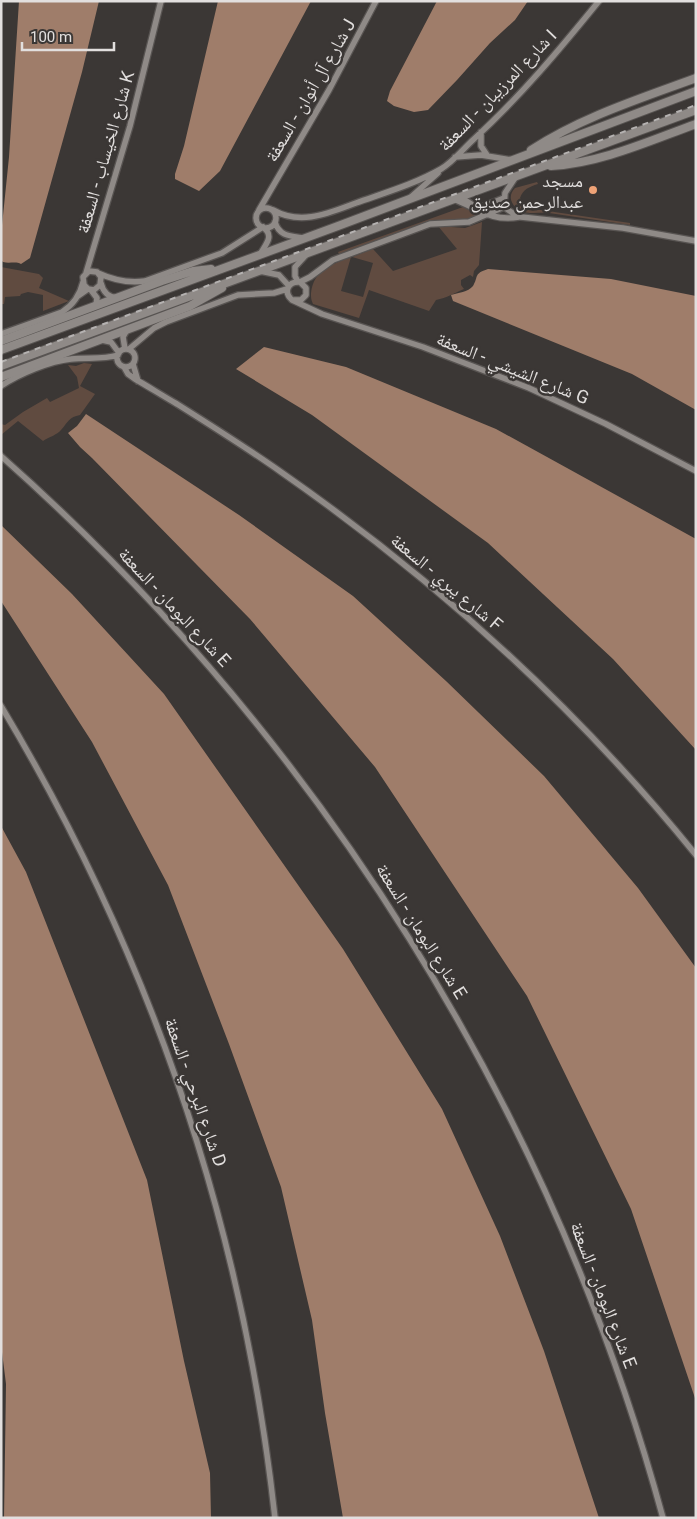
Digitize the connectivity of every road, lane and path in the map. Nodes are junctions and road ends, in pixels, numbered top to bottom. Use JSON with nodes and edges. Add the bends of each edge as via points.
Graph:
{"nodes":[{"id":1,"x":161,"y":1,"type":"edge"},
{"id":2,"x":376,"y":1,"type":"edge"},
{"id":3,"x":599,"y":1,"type":"edge"},
{"id":4,"x":696,"y":78,"type":"edge"},
{"id":5,"x":696,"y":91,"type":"edge"},
{"id":6,"x":696,"y":110,"type":"edge"},
{"id":7,"x":696,"y":124,"type":"edge"},
{"id":8,"x":481,"y":132,"type":"junction"},
{"id":9,"x":487,"y":156,"type":"junction"},
{"id":10,"x":455,"y":157,"type":"junction"},
{"id":11,"x":517,"y":159,"type":"junction"},
{"id":12,"x":541,"y":167,"type":"junction"},
{"id":13,"x":443,"y":168,"type":"junction"},
{"id":14,"x":516,"y":176,"type":"junction"},
{"id":15,"x":269,"y":193,"type":"junction"},
{"id":16,"x":409,"y":198,"type":"junction"},
{"id":17,"x":456,"y":198,"type":"junction"},
{"id":18,"x":504,"y":198,"type":"junction"},
{"id":19,"x":504,"y":207,"type":"junction"},
{"id":20,"x":479,"y":208,"type":"junction"},
{"id":21,"x":259,"y":210,"type":"junction"},
{"id":22,"x":272,"y":210,"type":"junction"},
{"id":23,"x":488,"y":215,"type":"junction"},
{"id":24,"x":290,"y":217,"type":"junction"},
{"id":25,"x":521,"y":217,"type":"junction"},
{"id":26,"x":256,"y":220,"type":"junction"},
{"id":27,"x":275,"y":221,"type":"junction"},
{"id":28,"x":264,"y":228,"type":"junction"},
{"id":29,"x":247,"y":236,"type":"junction"},
{"id":30,"x":303,"y":238,"type":"junction"},
{"id":31,"x":696,"y":241,"type":"edge"},
{"id":32,"x":92,"y":253,"type":"junction"},
{"id":33,"x":261,"y":253,"type":"junction"},
{"id":34,"x":308,"y":253,"type":"junction"},
{"id":35,"x":218,"y":270,"type":"junction"},
{"id":36,"x":260,"y":271,"type":"junction"},
{"id":37,"x":98,"y":272,"type":"junction"},
{"id":38,"x":317,"y":272,"type":"junction"},
{"id":39,"x":86,"y":273,"type":"junction"},
{"id":40,"x":115,"y":279,"type":"junction"},
{"id":41,"x":83,"y":282,"type":"junction"},
{"id":42,"x":102,"y":282,"type":"junction"},
{"id":43,"x":230,"y":282,"type":"junction"},
{"id":44,"x":299,"y":282,"type":"junction"},
{"id":45,"x":288,"y":287,"type":"junction"},
{"id":46,"x":90,"y":289,"type":"junction"},
{"id":47,"x":306,"y":290,"type":"junction"},
{"id":48,"x":274,"y":293,"type":"junction"},
{"id":49,"x":77,"y":297,"type":"junction"},
{"id":50,"x":304,"y":297,"type":"junction"},
{"id":51,"x":117,"y":298,"type":"junction"},
{"id":52,"x":292,"y":299,"type":"junction"},
{"id":53,"x":96,"y":305,"type":"junction"},
{"id":54,"x":312,"y":310,"type":"junction"},
{"id":55,"x":128,"y":330,"type":"junction"},
{"id":56,"x":1,"y":334,"type":"edge"},
{"id":57,"x":144,"y":338,"type":"junction"},
{"id":58,"x":1,"y":341,"type":"edge"},
{"id":59,"x":94,"y":342,"type":"junction"},
{"id":60,"x":127,"y":349,"type":"junction"},
{"id":61,"x":1,"y":350,"type":"edge"},
{"id":62,"x":118,"y":354,"type":"junction"},
{"id":63,"x":135,"y":356,"type":"junction"},
{"id":64,"x":98,"y":358,"type":"junction"},
{"id":65,"x":118,"y":363,"type":"junction"},
{"id":66,"x":132,"y":364,"type":"junction"},
{"id":67,"x":1,"y":366,"type":"edge"},
{"id":68,"x":124,"y":367,"type":"junction"},
{"id":69,"x":1,"y":377,"type":"edge"},
{"id":70,"x":138,"y":381,"type":"junction"},
{"id":71,"x":1,"y":386,"type":"edge"},
{"id":72,"x":1,"y":456,"type":"edge"},
{"id":73,"x":696,"y":471,"type":"edge"},
{"id":74,"x":1,"y":706,"type":"edge"},
{"id":75,"x":696,"y":855,"type":"edge"},
{"id":76,"x":274,"y":1518,"type":"edge"},
{"id":77,"x":663,"y":1518,"type":"edge"}],
"edges":[{"from":1,"to":32,"type":"street","name":"شارع الخيساب - السعفة K","via":[[132,118]]},
{"from":2,"to":15,"type":"street","name":"شارع آل أنوان - السعفة J"},
{"from":3,"to":8,"type":"street","name":"شارع المرزيبان - السعفة I","via":[[536,76]]},
{"from":4,"to":11,"type":"main road","via":[[589,118]]},
{"from":5,"to":11,"type":"main road"},
{"from":6,"to":12,"type":"main road"},
{"from":7,"to":12,"type":"main road","via":[[603,157]]},
{"from":8,"to":9,"type":"street","via":[[480,146]]},
{"from":8,"to":10,"type":"street","name":"شارع المرزيبان - السعفة I"},
{"from":9,"to":10,"type":"street"},
{"from":9,"to":11,"type":"street"},
{"from":10,"to":13,"type":"street","name":"شارع المرزيبان - السعفة I"},
{"from":11,"to":16,"type":"main road"},
{"from":12,"to":14,"type":"main road"},
{"from":13,"to":16,"type":"street"},
{"from":13,"to":24,"type":"street","name":"شارع المرزيبان - السعفة I","via":[[326,215]]},
{"from":14,"to":17,"type":"main road"},
{"from":14,"to":18,"type":"street"},
{"from":15,"to":21,"type":"street","name":"شارع آل أنوان - السعفة J"},
{"from":15,"to":22,"type":"street"},
{"from":16,"to":30,"type":"main road"},
{"from":17,"to":20,"type":"street"},
{"from":17,"to":23,"type":"street"},
{"from":17,"to":34,"type":"main road"},
{"from":18,"to":19,"type":"street"},
{"from":18,"to":20,"type":"street"},
{"from":19,"to":23,"type":"street"},
{"from":19,"to":25,"type":"street"},
{"from":20,"to":23,"type":"street"},
{"from":21,"to":22,"type":"street"},
{"from":21,"to":26,"type":"street"},
{"from":22,"to":24,"type":"street","name":"شارع المرزيبان - السعفة I"},
{"from":22,"to":27,"type":"street","via":[[276,215]]},
{"from":23,"to":25,"type":"street"},
{"from":23,"to":38,"type":"street","via":[[464,223],[430,224],[337,258]]},
{"from":24,"to":27,"type":"street","name":"شارع المرزيبان - السعفة I"},
{"from":25,"to":31,"type":"street","via":[[623,228]]},
{"from":26,"to":28,"type":"street"},
{"from":26,"to":29,"type":"street"},
{"from":27,"to":28,"type":"street"},
{"from":27,"to":30,"type":"street","via":[[282,233]]},
{"from":28,"to":29,"type":"street"},
{"from":28,"to":33,"type":"street","via":[[269,238]]},
{"from":29,"to":40,"type":"street","via":[[222,253],[149,279],[138,282]]},
{"from":30,"to":33,"type":"main road"},
{"from":32,"to":37,"type":"street","name":"شارع الخيساب - السعفة K"},
{"from":32,"to":39,"type":"street","name":"شارع الخيساب - السعفة K"},
{"from":33,"to":35,"type":"main road"},
{"from":34,"to":36,"type":"main road"},
{"from":34,"to":44,"type":"street","via":[[295,267]]},
{"from":35,"to":51,"type":"main road","via":[[187,273]]},
{"from":35,"to":61,"type":"main road"},
{"from":36,"to":43,"type":"main road"},
{"from":36,"to":45,"type":"street","via":[[279,275]]},
{"from":37,"to":39,"type":"street","via":[[91,270]]},
{"from":37,"to":40,"type":"street"},
{"from":37,"to":42,"type":"street"},
{"from":38,"to":44,"type":"street"},
{"from":38,"to":47,"type":"street"},
{"from":39,"to":41,"type":"street"},
{"from":40,"to":42,"type":"street"},
{"from":41,"to":46,"type":"street"},
{"from":41,"to":49,"type":"street"},
{"from":42,"to":46,"type":"street","via":[[99,287]]},
{"from":42,"to":51,"type":"street","via":[[105,292]]},
{"from":43,"to":55,"type":"main road","via":[[198,302]]},
{"from":43,"to":67,"type":"main road"},
{"from":44,"to":45,"type":"street"},
{"from":44,"to":47,"type":"street"},
{"from":45,"to":48,"type":"street"},
{"from":45,"to":52,"type":"street"},
{"from":46,"to":49,"type":"street"},
{"from":46,"to":53,"type":"street","via":[[97,298]]},
{"from":47,"to":50,"type":"street"},
{"from":48,"to":52,"type":"street","name":"شارع الشيشي - السعفة G"},
{"from":48,"to":57,"type":"street","via":[[232,297],[162,324]]},
{"from":49,"to":56,"type":"street","via":[[62,312]]},
{"from":50,"to":52,"type":"street"},
{"from":50,"to":54,"type":"street"},
{"from":51,"to":53,"type":"main road"},
{"from":52,"to":54,"type":"street","name":"شارع الشيشي - السعفة G"},
{"from":53,"to":58,"type":"main road"},
{"from":54,"to":73,"type":"street","name":"شارع الشيشي - السعفة G","via":[[529,388]]},
{"from":55,"to":59,"type":"main road"},
{"from":55,"to":60,"type":"street","via":[[123,337]]},
{"from":57,"to":60,"type":"street"},
{"from":57,"to":63,"type":"street"},
{"from":59,"to":62,"type":"street","via":[[108,341]]},
{"from":59,"to":69,"type":"main road"},
{"from":60,"to":62,"type":"street"},
{"from":60,"to":63,"type":"street"},
{"from":62,"to":64,"type":"street"},
{"from":62,"to":65,"type":"street"},
{"from":63,"to":66,"type":"street"},
{"from":64,"to":65,"type":"street"},
{"from":64,"to":71,"type":"street","via":[[61,361]]},
{"from":65,"to":68,"type":"street"},
{"from":66,"to":68,"type":"street"},
{"from":66,"to":70,"type":"street"},
{"from":68,"to":70,"type":"street","name":"شارع يبري - السعفة F"},
{"from":70,"to":75,"type":"street","name":"شارع يبري - السعفة F","via":[[298,484],[453,605],[580,726]]},
{"from":72,"to":77,"type":"street","name":"شارع البومان - السعفة E","via":[[120,569],[212,668],[318,802],[400,921],[478,1054],[549,1199],[585,1282],[616,1367]]},
{"from":74,"to":76,"type":"street","name":"شارع البرحي - السعفة D","via":[[51,792],[102,894],[137,973],[178,1081],[212,1190],[240,1302],[260,1406]]}]}
